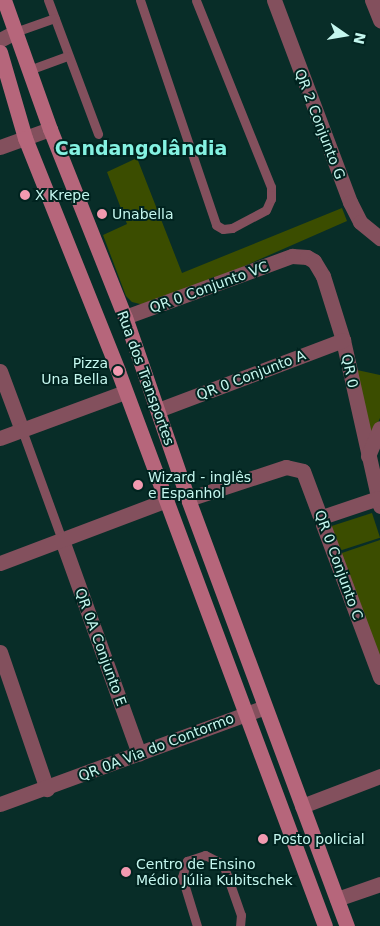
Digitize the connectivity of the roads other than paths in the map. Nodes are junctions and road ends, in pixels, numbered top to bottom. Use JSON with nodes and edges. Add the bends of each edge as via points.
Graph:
{"nodes":[{"id":1,"x":4,"y":0,"type":"edge"},
{"id":2,"x":48,"y":0,"type":"edge"},
{"id":3,"x":140,"y":0,"type":"edge"},
{"id":4,"x":196,"y":0,"type":"edge"},
{"id":5,"x":274,"y":0,"type":"edge"},
{"id":6,"x":372,"y":0,"type":"edge"},
{"id":7,"x":55,"y":18,"type":"junction"},
{"id":8,"x":380,"y":20,"type":"edge"},
{"id":9,"x":15,"y":32,"type":"junction"},
{"id":10,"x":0,"y":40,"type":"edge"},
{"id":11,"x":0,"y":52,"type":"edge"},
{"id":12,"x":67,"y":56,"type":"junction"},
{"id":13,"x":29,"y":70,"type":"junction"},
{"id":14,"x":50,"y":129,"type":"junction"},
{"id":15,"x":98,"y":134,"type":"dead end"},
{"id":16,"x":25,"y":138,"type":"junction"},
{"id":17,"x":0,"y":147,"type":"edge"},
{"id":18,"x":380,"y":238,"type":"edge"},
{"id":19,"x":292,"y":256,"type":"joint"},
{"id":20,"x":125,"y":317,"type":"junction"},
{"id":21,"x":343,"y":340,"type":"junction"},
{"id":22,"x":139,"y":357,"type":"junction"},
{"id":23,"x":116,"y":367,"type":"junction"},
{"id":24,"x":0,"y":371,"type":"edge"},
{"id":25,"x":125,"y":392,"type":"junction"},
{"id":26,"x":158,"y":410,"type":"junction"},
{"id":27,"x":380,"y":428,"type":"edge"},
{"id":28,"x":22,"y":430,"type":"junction"},
{"id":29,"x":0,"y":438,"type":"edge"},
{"id":30,"x":368,"y":456,"type":"junction"},
{"id":31,"x":166,"y":500,"type":"junction"},
{"id":32,"x":188,"y":500,"type":"junction"},
{"id":33,"x":379,"y":502,"type":"edge"},
{"id":34,"x":322,"y":517,"type":"junction"},
{"id":35,"x":62,"y":540,"type":"junction"},
{"id":36,"x":0,"y":562,"type":"edge"},
{"id":37,"x":0,"y":652,"type":"edge"},
{"id":38,"x":380,"y":677,"type":"edge"},
{"id":39,"x":265,"y":707,"type":"junction"},
{"id":40,"x":244,"y":714,"type":"junction"},
{"id":41,"x":139,"y":754,"type":"junction"},
{"id":42,"x":380,"y":776,"type":"edge"},
{"id":43,"x":47,"y":788,"type":"junction"},
{"id":44,"x":0,"y":804,"type":"edge"},
{"id":45,"x":302,"y":806,"type":"junction"},
{"id":46,"x":380,"y":884,"type":"edge"},
{"id":47,"x":337,"y":899,"type":"junction"},
{"id":48,"x":197,"y":926,"type":"edge"},
{"id":49,"x":240,"y":926,"type":"edge"},
{"id":50,"x":325,"y":926,"type":"edge"},
{"id":51,"x":346,"y":926,"type":"edge"}],
"edges":[{"from":1,"to":9,"type":"street","name":"Rua dos Transportes"},
{"from":2,"to":7,"type":"lane"},
{"from":3,"to":4,"type":"lane","via":[[216,225],[223,229],[232,228],[266,210],[271,188]]},
{"from":5,"to":18,"type":"street","name":"QR 2 Conjunto G","via":[[350,202],[360,222]]},
{"from":6,"to":8,"type":"street"},
{"from":7,"to":9,"type":"lane"},
{"from":7,"to":12,"type":"lane"},
{"from":9,"to":10,"type":"street"},
{"from":9,"to":13,"type":"street","name":"Rua dos Transportes"},
{"from":11,"to":16,"type":"street","name":"Rua dos Transportes"},
{"from":12,"to":13,"type":"lane"},
{"from":12,"to":15,"type":"lane"},
{"from":13,"to":14,"type":"street","name":"Rua dos Transportes"},
{"from":14,"to":16,"type":"street"},
{"from":14,"to":20,"type":"street","name":"Rua dos Transportes"},
{"from":16,"to":17,"type":"street"},
{"from":16,"to":23,"type":"street","name":"Rua dos Transportes"},
{"from":19,"to":20,"type":"street","name":"QR 0 Conjunto VC"},
{"from":19,"to":21,"type":"street","name":"QR 0","via":[[314,261],[323,276]]},
{"from":20,"to":22,"type":"street","name":"Rua dos Transportes"},
{"from":21,"to":26,"type":"street","name":"QR 0 Conjunto A"},
{"from":21,"to":30,"type":"street","name":"QR 0"},
{"from":22,"to":23,"type":"street"},
{"from":22,"to":26,"type":"street","name":"Rua dos Transportes"},
{"from":23,"to":25,"type":"street","name":"Rua dos Transportes"},
{"from":24,"to":28,"type":"street"},
{"from":25,"to":28,"type":"street"},
{"from":25,"to":31,"type":"street","name":"Rua dos Transportes"},
{"from":26,"to":32,"type":"street","name":"Rua dos Transportes"},
{"from":27,"to":30,"type":"street"},
{"from":28,"to":29,"type":"street"},
{"from":28,"to":35,"type":"lane"},
{"from":30,"to":33,"type":"street","name":"QR 0"},
{"from":31,"to":35,"type":"street"},
{"from":31,"to":40,"type":"street","name":"Rua dos Transportes"},
{"from":32,"to":34,"type":"street","name":"QR 0 Conjunto C","via":[[286,467],[302,471]]},
{"from":32,"to":39,"type":"street","name":"Rua dos Transportes"},
{"from":33,"to":34,"type":"street"},
{"from":34,"to":38,"type":"street","name":"QR 0 Conjunto C"},
{"from":35,"to":36,"type":"street"},
{"from":35,"to":41,"type":"street","name":"QR 0A Conjunto E"},
{"from":37,"to":43,"type":"street"},
{"from":39,"to":40,"type":"street","name":"QR 0A Via do Contormo"},
{"from":39,"to":45,"type":"street","name":"Rua dos Transportes"},
{"from":40,"to":41,"type":"street","name":"QR 0A Via do Contormo"},
{"from":40,"to":50,"type":"street","name":"Rua dos Transportes"},
{"from":41,"to":43,"type":"street","name":"QR 0A Via do Contormo"},
{"from":42,"to":45,"type":"street"},
{"from":43,"to":44,"type":"street","name":"QR 0A Via do Contormo"},
{"from":45,"to":47,"type":"street","name":"Rua dos Transportes"},
{"from":46,"to":47,"type":"street"},
{"from":47,"to":51,"type":"street","name":"Rua dos Transportes"},
{"from":48,"to":49,"type":"lane","via":[[184,887],[183,868],[187,861],[205,855],[223,864],[241,915]]}]}
